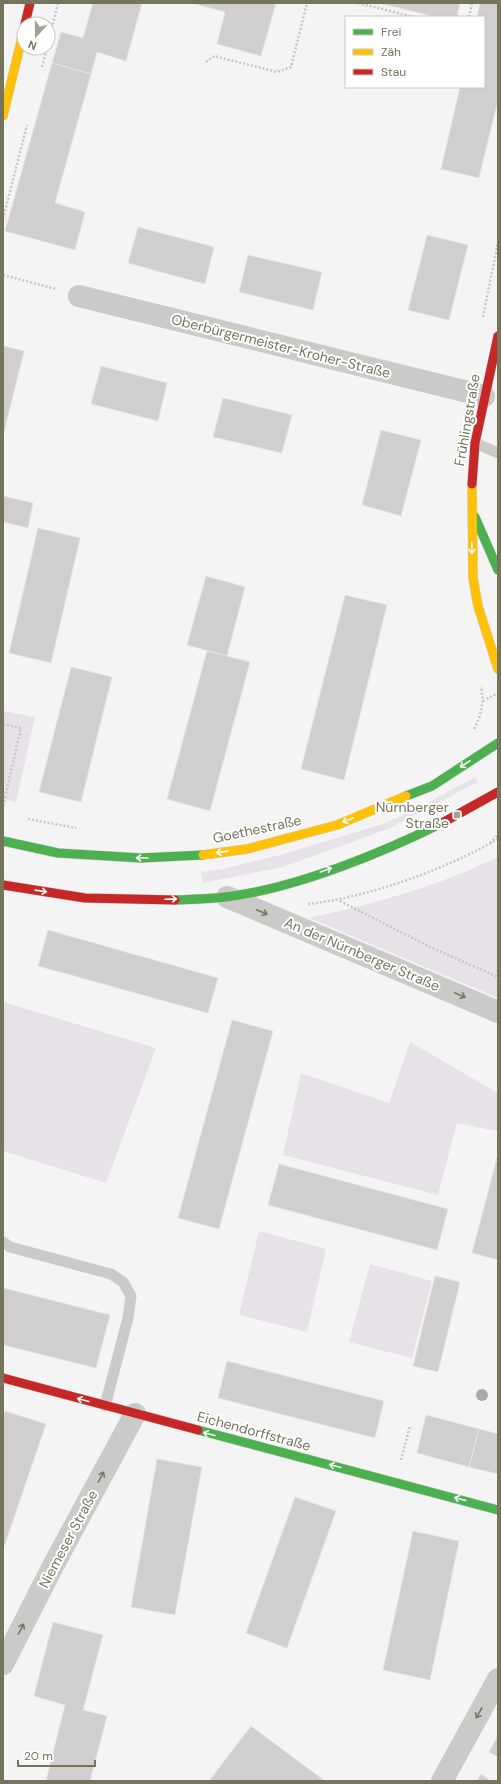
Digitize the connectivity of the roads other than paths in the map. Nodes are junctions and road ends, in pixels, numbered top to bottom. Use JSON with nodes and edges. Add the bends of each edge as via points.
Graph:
{"nodes":[{"id":1,"x":30,"y":3,"type":"edge"},
{"id":2,"x":27,"y":16,"type":"edge"},
{"id":3,"x":17,"y":56,"type":"edge"},
{"id":4,"x":3,"y":116,"type":"edge"},
{"id":5,"x":79,"y":296,"type":"road end"},
{"id":6,"x":498,"y":336,"type":"edge"},
{"id":7,"x":484,"y":396,"type":"junction"},
{"id":8,"x":475,"y":443,"type":"junction"},
{"id":9,"x":498,"y":453,"type":"edge"},
{"id":10,"x":472,"y":509,"type":"junction"},
{"id":11,"x":498,"y":570,"type":"edge"},
{"id":12,"x":498,"y":669,"type":"edge"},
{"id":13,"x":498,"y":744,"type":"edge"},
{"id":14,"x":498,"y":792,"type":"edge"},
{"id":15,"x":3,"y":841,"type":"edge"},
{"id":16,"x":3,"y":885,"type":"edge"},
{"id":17,"x":226,"y":897,"type":"junction"},
{"id":18,"x":498,"y":1012,"type":"edge"},
{"id":19,"x":3,"y":1242,"type":"edge"},
{"id":20,"x":3,"y":1378,"type":"edge"},
{"id":21,"x":105,"y":1406,"type":"junction"},
{"id":22,"x":134,"y":1414,"type":"junction"},
{"id":23,"x":498,"y":1510,"type":"edge"},
{"id":24,"x":3,"y":1664,"type":"edge"},
{"id":25,"x":498,"y":1679,"type":"edge"},
{"id":26,"x":442,"y":1781,"type":"edge"}],
"edges":[{"from":1,"to":2,"type":"main road"},
{"from":3,"to":4,"type":"main road"},
{"from":5,"to":7,"type":"street","name":"Oberbürgermeister-Kroher-Straße"},
{"from":6,"to":7,"type":"main road","name":"Frühlingstraße"},
{"from":7,"to":8,"type":"main road","name":"Frühlingstraße"},
{"from":8,"to":9,"type":"lane"},
{"from":8,"to":10,"type":"main road","name":"Frühlingstraße"},
{"from":10,"to":11,"type":"main road","name":"Frühlingstraße"},
{"from":10,"to":12,"type":"main road","name":"Frühlingstraße","one_way":true,"via":[[473,578],[478,606]]},
{"from":13,"to":15,"type":"main road","name":"Goethestraße","one_way":true,"via":[[432,786],[337,824],[247,849],[195,856],[141,858],[58,853]]},
{"from":17,"to":14,"type":"main road","one_way":true,"via":[[290,884],[375,853],[457,815]]},
{"from":16,"to":17,"type":"main road","one_way":true,"via":[[86,897],[155,900]]},
{"from":17,"to":18,"type":"street","name":"An der Nürnberger Straße","one_way":true},
{"from":19,"to":21,"type":"lane","via":[[10,1247],[111,1274],[123,1282],[131,1296],[128,1318]]},
{"from":21,"to":20,"type":"main road","name":"Eichendorffstraße","one_way":true},
{"from":21,"to":22,"type":"main road","name":"Eichendorffstraße"},
{"from":23,"to":22,"type":"main road","name":"Eichendorffstraße","one_way":true},
{"from":24,"to":22,"type":"street","name":"Niemeser Straße","one_way":true},
{"from":25,"to":26,"type":"street","one_way":true}]}
